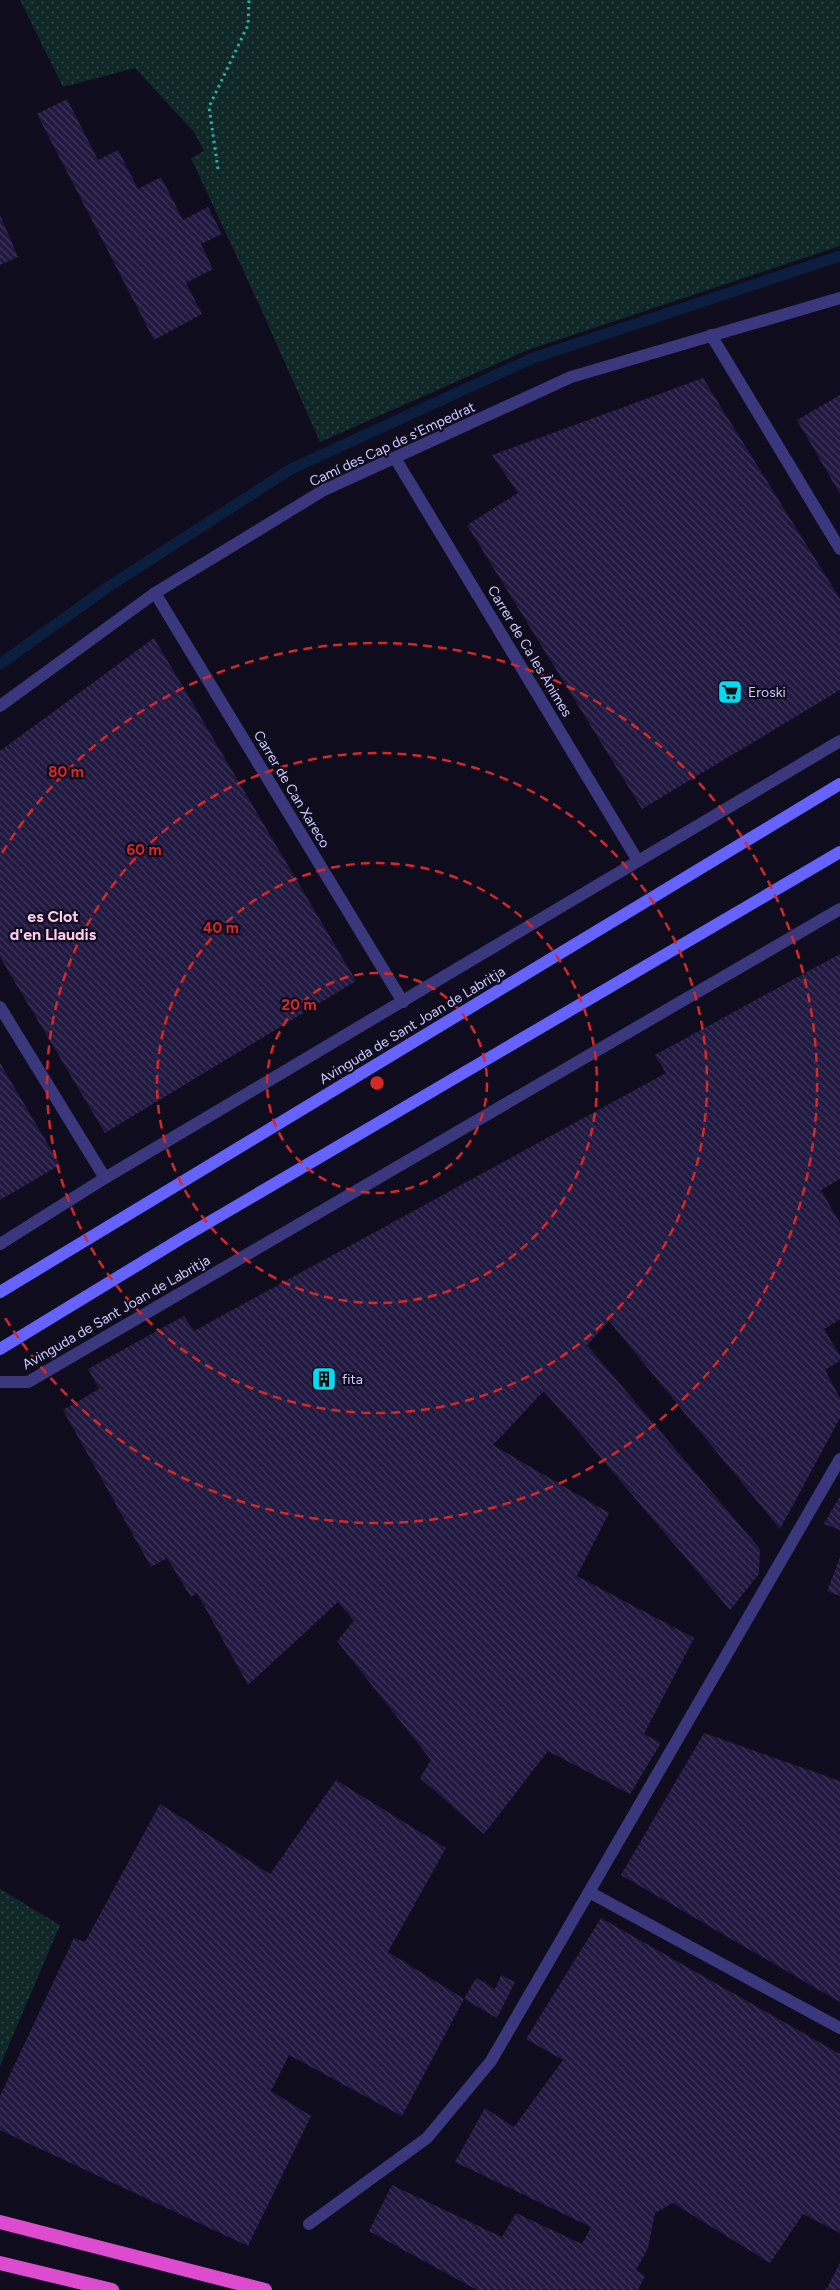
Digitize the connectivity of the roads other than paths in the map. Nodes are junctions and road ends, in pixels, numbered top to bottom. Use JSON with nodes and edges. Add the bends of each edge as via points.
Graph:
{"nodes":[{"id":1,"x":840,"y":298,"type":"edge"},
{"id":2,"x":711,"y":336,"type":"junction"},
{"id":3,"x":395,"y":458,"type":"junction"},
{"id":4,"x":840,"y":549,"type":"edge"},
{"id":5,"x":155,"y":593,"type":"junction"},
{"id":6,"x":0,"y":706,"type":"edge"},
{"id":7,"x":840,"y":741,"type":"edge"},
{"id":8,"x":840,"y":784,"type":"edge"},
{"id":9,"x":840,"y":852,"type":"edge"},
{"id":10,"x":638,"y":861,"type":"junction"},
{"id":11,"x":840,"y":909,"type":"edge"},
{"id":12,"x":403,"y":1002,"type":"junction"},
{"id":13,"x":0,"y":1008,"type":"edge"},
{"id":14,"x":105,"y":1178,"type":"junction"},
{"id":15,"x":0,"y":1244,"type":"edge"},
{"id":16,"x":0,"y":1292,"type":"edge"},
{"id":17,"x":0,"y":1349,"type":"edge"},
{"id":18,"x":0,"y":1382,"type":"edge"},
{"id":19,"x":840,"y":1459,"type":"edge"},
{"id":20,"x":589,"y":1892,"type":"junction"},
{"id":21,"x":840,"y":2028,"type":"edge"},
{"id":22,"x":0,"y":2222,"type":"edge"},
{"id":23,"x":309,"y":2224,"type":"dead end"},
{"id":24,"x":0,"y":2262,"type":"edge"},
{"id":25,"x":112,"y":2290,"type":"edge"},
{"id":26,"x":264,"y":2290,"type":"edge"}],
"edges":[{"from":1,"to":2,"type":"street","name":"Camí des Cap de s'Empedrat"},
{"from":2,"to":3,"type":"street","name":"Camí des Cap de s'Empedrat","via":[[571,377]]},
{"from":2,"to":4,"type":"street"},
{"from":3,"to":5,"type":"street","name":"Camí des Cap de s'Empedrat","via":[[324,490]]},
{"from":3,"to":10,"type":"street","name":"Carrer de Ca les Ànimes"},
{"from":5,"to":6,"type":"street","name":"Camí des Cap de s'Empedrat"},
{"from":5,"to":12,"type":"street","name":"Carrer de Can Xareco"},
{"from":7,"to":10,"type":"street","name":"Avinguda de Sant Joan de Labritja"},
{"from":8,"to":16,"type":"main road","name":"Avinguda de Sant Joan de Labritja"},
{"from":9,"to":17,"type":"main road","name":"Avinguda de Sant Joan de Labritja","via":[[182,1238]]},
{"from":10,"to":12,"type":"street","name":"Avinguda de Sant Joan de Labritja"},
{"from":11,"to":18,"type":"street","name":"Avinguda de Sant Joan de Labritja","via":[[28,1382]]},
{"from":12,"to":14,"type":"street","name":"Avinguda de Sant Joan de Labritja"},
{"from":13,"to":14,"type":"street"},
{"from":14,"to":15,"type":"street","name":"Avinguda de Sant Joan de Labritja"},
{"from":19,"to":20,"type":"street"},
{"from":20,"to":21,"type":"street"},
{"from":20,"to":23,"type":"street","via":[[491,2061],[427,2138]]},
{"from":22,"to":26,"type":"highway"},
{"from":24,"to":25,"type":"highway"}]}
